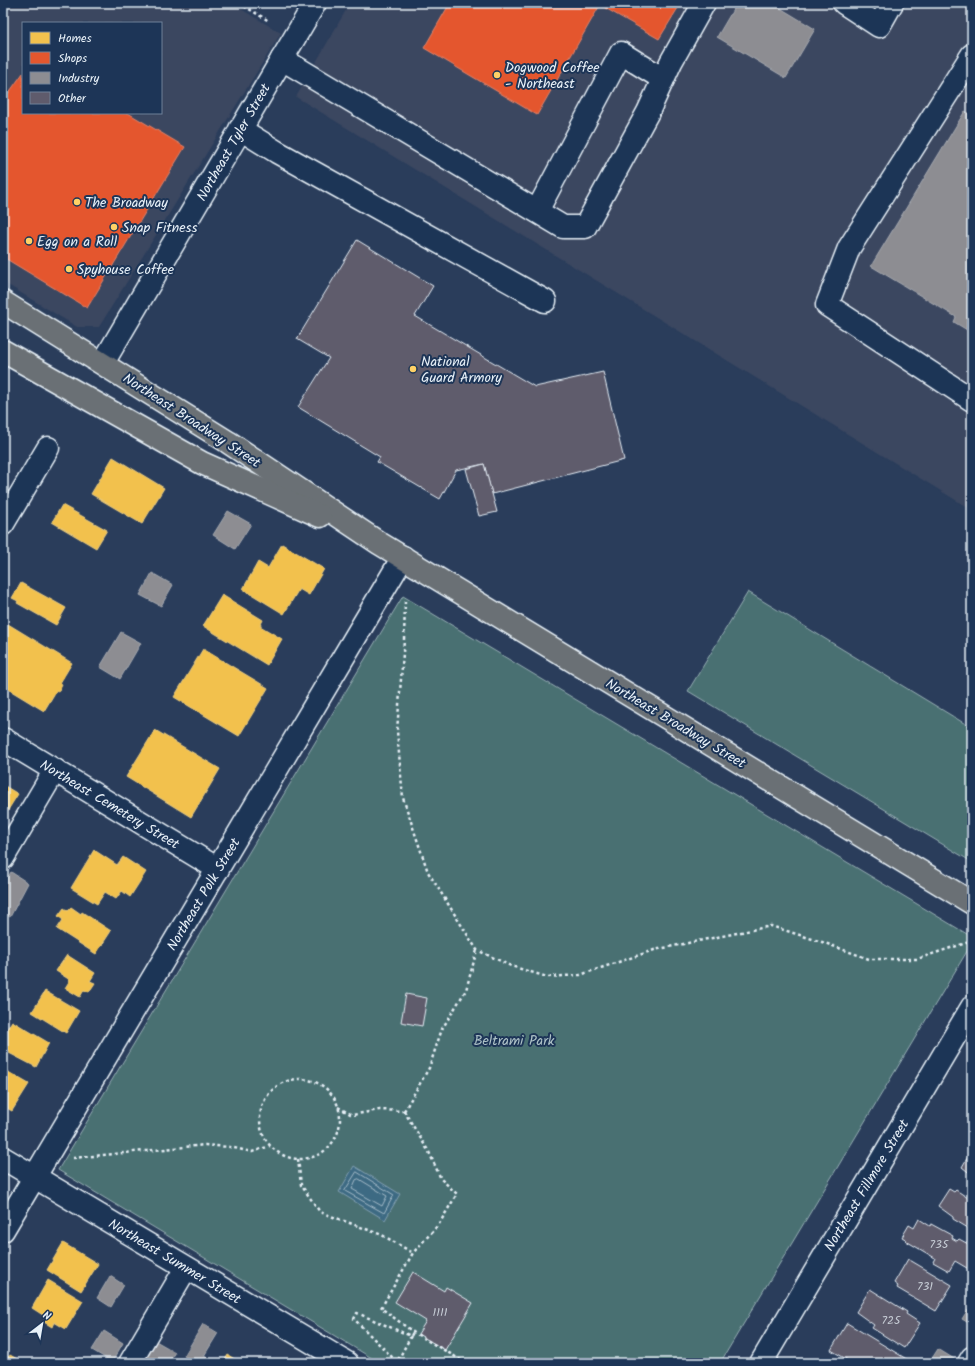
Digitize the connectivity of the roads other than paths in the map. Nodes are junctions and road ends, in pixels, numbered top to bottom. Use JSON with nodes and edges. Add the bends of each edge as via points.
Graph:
{"nodes":[{"id":1,"x":315,"y":3,"type":"edge"},
{"id":2,"x":704,"y":3,"type":"edge"},
{"id":3,"x":844,"y":3,"type":"edge"},
{"id":4,"x":892,"y":3,"type":"edge"},
{"id":5,"x":972,"y":55,"type":"edge"},
{"id":6,"x":282,"y":59,"type":"junction"},
{"id":7,"x":663,"y":79,"type":"junction"},
{"id":8,"x":240,"y":129,"type":"junction"},
{"id":9,"x":537,"y":212,"type":"junction"},
{"id":10,"x":545,"y":301,"type":"dead end"},
{"id":11,"x":3,"y":302,"type":"edge"},
{"id":12,"x":3,"y":351,"type":"edge"},
{"id":13,"x":103,"y":363,"type":"junction"},
{"id":14,"x":972,"y":400,"type":"edge"},
{"id":15,"x":48,"y":448,"type":"dead end"},
{"id":16,"x":3,"y":524,"type":"edge"},
{"id":17,"x":379,"y":543,"type":"junction"},
{"id":18,"x":403,"y":557,"type":"junction"},
{"id":19,"x":3,"y":739,"type":"edge"},
{"id":20,"x":55,"y":770,"type":"junction"},
{"id":21,"x":3,"y":858,"type":"edge"},
{"id":22,"x":218,"y":869,"type":"junction"},
{"id":23,"x":972,"y":903,"type":"edge"},
{"id":24,"x":972,"y":1007,"type":"edge"},
{"id":25,"x":3,"y":1158,"type":"edge"},
{"id":26,"x":34,"y":1177,"type":"junction"},
{"id":27,"x":3,"y":1230,"type":"edge"},
{"id":28,"x":186,"y":1268,"type":"junction"},
{"id":29,"x":972,"y":1358,"type":"edge"},
{"id":30,"x":130,"y":1363,"type":"edge"},
{"id":31,"x":347,"y":1363,"type":"edge"},
{"id":32,"x":760,"y":1363,"type":"edge"},
{"id":33,"x":969,"y":1363,"type":"edge"}],
"edges":[{"from":1,"to":6,"type":"street","name":"Northeast Tyler Street"},
{"from":2,"to":7,"type":"street"},
{"from":3,"to":4,"type":"street","via":[[878,26]]},
{"from":5,"to":14,"type":"street","via":[[849,248],[827,305]]},
{"from":6,"to":8,"type":"street","name":"Northeast Tyler Street"},
{"from":6,"to":9,"type":"street"},
{"from":7,"to":9,"type":"street","via":[[648,112],[585,227],[563,227]]},
{"from":7,"to":9,"type":"street","via":[[621,53]]},
{"from":8,"to":10,"type":"street"},
{"from":8,"to":13,"type":"street","name":"Northeast Tyler Street"},
{"from":11,"to":13,"type":"main road","name":"Northeast Broadway Street"},
{"from":12,"to":17,"type":"main road","name":"Northeast Broadway Street","via":[[202,463]]},
{"from":13,"to":17,"type":"main road","name":"Northeast Broadway Street","via":[[228,442]]},
{"from":15,"to":16,"type":"street"},
{"from":17,"to":18,"type":"main road","name":"Northeast Broadway Street"},
{"from":18,"to":22,"type":"street","name":"Northeast Polk Street"},
{"from":18,"to":23,"type":"main road","name":"Northeast Broadway Street"},
{"from":19,"to":20,"type":"street","name":"Northeast Cemetery Street"},
{"from":20,"to":21,"type":"street"},
{"from":20,"to":22,"type":"street","name":"Northeast Cemetery Street"},
{"from":22,"to":26,"type":"street","name":"Northeast Polk Street"},
{"from":24,"to":32,"type":"street","name":"Northeast Fillmore Street"},
{"from":25,"to":26,"type":"street","name":"Northeast Summer Street"},
{"from":26,"to":27,"type":"street","name":"Northeast Polk Street"},
{"from":26,"to":28,"type":"street","name":"Northeast Summer Street"},
{"from":28,"to":30,"type":"street"},
{"from":28,"to":31,"type":"street","name":"Northeast Summer Street"},
{"from":29,"to":33,"type":"street"}]}
